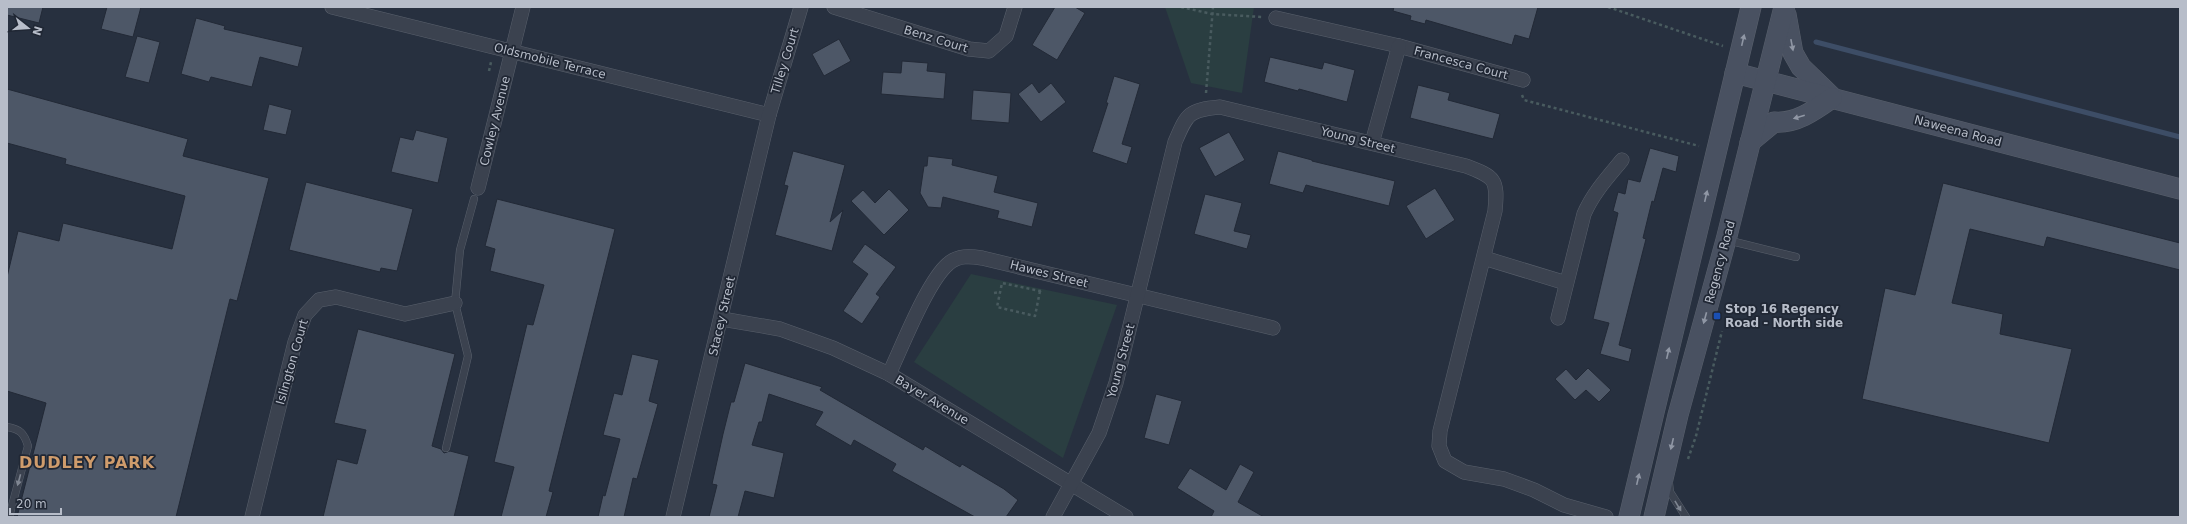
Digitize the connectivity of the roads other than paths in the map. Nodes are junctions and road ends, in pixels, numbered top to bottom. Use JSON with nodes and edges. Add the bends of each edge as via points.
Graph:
{"nodes":[{"id":1,"x":332,"y":7,"type":"edge"},
{"id":2,"x":523,"y":7,"type":"edge"},
{"id":3,"x":801,"y":7,"type":"edge"},
{"id":4,"x":834,"y":7,"type":"edge"},
{"id":5,"x":1015,"y":7,"type":"edge"},
{"id":6,"x":1751,"y":7,"type":"edge"},
{"id":7,"x":1784,"y":7,"type":"edge"},
{"id":8,"x":1276,"y":18,"type":"road end"},
{"id":9,"x":1399,"y":46,"type":"junction"},
{"id":10,"x":512,"y":52,"type":"junction"},
{"id":11,"x":1735,"y":73,"type":"junction"},
{"id":12,"x":1518,"y":79,"type":"road end"},
{"id":13,"x":1765,"y":80,"type":"junction"},
{"id":14,"x":1832,"y":98,"type":"junction"},
{"id":15,"x":769,"y":115,"type":"junction"},
{"id":16,"x":1750,"y":142,"type":"junction"},
{"id":17,"x":1372,"y":143,"type":"junction"},
{"id":18,"x":1622,"y":160,"type":"dead end"},
{"id":19,"x":2180,"y":189,"type":"edge"},
{"id":20,"x":476,"y":194,"type":"joint"},
{"id":21,"x":1696,"y":234,"type":"junction"},
{"id":22,"x":1726,"y":240,"type":"junction"},
{"id":23,"x":1796,"y":257,"type":"dead end"},
{"id":24,"x":1484,"y":258,"type":"junction"},
{"id":25,"x":1566,"y":283,"type":"junction"},
{"id":26,"x":1138,"y":296,"type":"junction"},
{"id":27,"x":455,"y":303,"type":"junction"},
{"id":28,"x":1558,"y":318,"type":"dead end"},
{"id":29,"x":722,"y":319,"type":"junction"},
{"id":30,"x":1273,"y":328,"type":"dead end"},
{"id":31,"x":889,"y":374,"type":"junction"},
{"id":32,"x":7,"y":427,"type":"edge"},
{"id":33,"x":446,"y":448,"type":"dead end"},
{"id":34,"x":1666,"y":467,"type":"junction"},
{"id":35,"x":1072,"y":485,"type":"junction"},
{"id":36,"x":9,"y":517,"type":"edge"},
{"id":37,"x":252,"y":517,"type":"edge"},
{"id":38,"x":673,"y":517,"type":"edge"},
{"id":39,"x":1053,"y":517,"type":"edge"},
{"id":40,"x":1126,"y":517,"type":"edge"},
{"id":41,"x":1606,"y":517,"type":"edge"},
{"id":42,"x":1629,"y":517,"type":"edge"},
{"id":43,"x":1654,"y":517,"type":"edge"},
{"id":44,"x":1686,"y":517,"type":"edge"}],
"edges":[{"from":1,"to":10,"type":"street","name":"Oldsmobile Terrace"},
{"from":2,"to":10,"type":"street","name":"Cowley Avenue"},
{"from":3,"to":15,"type":"street","name":"Tilley Court"},
{"from":4,"to":5,"type":"street","name":"Benz Court","via":[[969,50],[989,51],[1006,36]]},
{"from":11,"to":6,"type":"main road","one_way":true},
{"from":7,"to":13,"type":"main road","name":"Regency Road"},
{"from":7,"to":14,"type":"main road","one_way":true,"via":[[1793,53],[1801,67]]},
{"from":8,"to":9,"type":"street","name":"Francesca Court"},
{"from":9,"to":12,"type":"street","name":"Francesca Court"},
{"from":9,"to":17,"type":"street","name":"Francesca Court"},
{"from":10,"to":15,"type":"street","name":"Oldsmobile Terrace"},
{"from":10,"to":20,"type":"street","name":"Cowley Avenue"},
{"from":11,"to":13,"type":"main road","name":"Naweena Road"},
{"from":21,"to":11,"type":"main road","one_way":true},
{"from":13,"to":14,"type":"main road","name":"Naweena Road"},
{"from":13,"to":16,"type":"main road","name":"Regency Road"},
{"from":14,"to":16,"type":"main road","one_way":true,"via":[[1808,115],[1774,122]]},
{"from":14,"to":19,"type":"main road","name":"Naweena Road"},
{"from":15,"to":29,"type":"street","name":"Stacey Street"},
{"from":16,"to":22,"type":"main road","name":"Regency Road"},
{"from":17,"to":24,"type":"street","name":"Young Street","via":[[1466,166],[1487,174],[1497,188],[1495,211]]},
{"from":17,"to":26,"type":"street","name":"Young Street","via":[[1220,107],[1201,109],[1185,117],[1175,142]]},
{"from":18,"to":25,"type":"street","via":[[1590,201],[1584,214]]},
{"from":20,"to":27,"type":"lane","via":[[460,250]]},
{"from":21,"to":22,"type":"main road"},
{"from":42,"to":21,"type":"main road","one_way":true},
{"from":22,"to":23,"type":"lane"},
{"from":22,"to":34,"type":"main road","name":"Regency Road","one_way":true},
{"from":24,"to":25,"type":"street"},
{"from":24,"to":41,"type":"street","name":"Young Street","via":[[1440,431],[1439,446],[1445,461],[1464,472],[1504,479],[1564,505]]},
{"from":25,"to":28,"type":"street"},
{"from":26,"to":30,"type":"street","name":"Hawes Street"},
{"from":26,"to":31,"type":"street","name":"Hawes Street","via":[[982,258],[964,256],[948,263],[933,281]]},
{"from":26,"to":35,"type":"street","name":"Young Street","via":[[1116,383],[1101,426]]},
{"from":27,"to":33,"type":"lane","via":[[468,356]]},
{"from":27,"to":37,"type":"street","name":"Islington Court","via":[[405,314],[336,298],[319,300],[305,315],[295,342]]},
{"from":29,"to":31,"type":"street","name":"Bayer Avenue","via":[[780,329],[833,348]]},
{"from":29,"to":38,"type":"street","name":"Stacey Street"},
{"from":31,"to":35,"type":"street","name":"Bayer Avenue"},
{"from":32,"to":36,"type":"lane","one_way":true,"via":[[25,435],[28,446]]},
{"from":34,"to":43,"type":"main road","name":"Regency Road"},
{"from":34,"to":44,"type":"lane","one_way":true,"via":[[1670,492]]},
{"from":35,"to":39,"type":"street","name":"Young Street"},
{"from":35,"to":40,"type":"street","name":"Bayer Avenue"}]}
